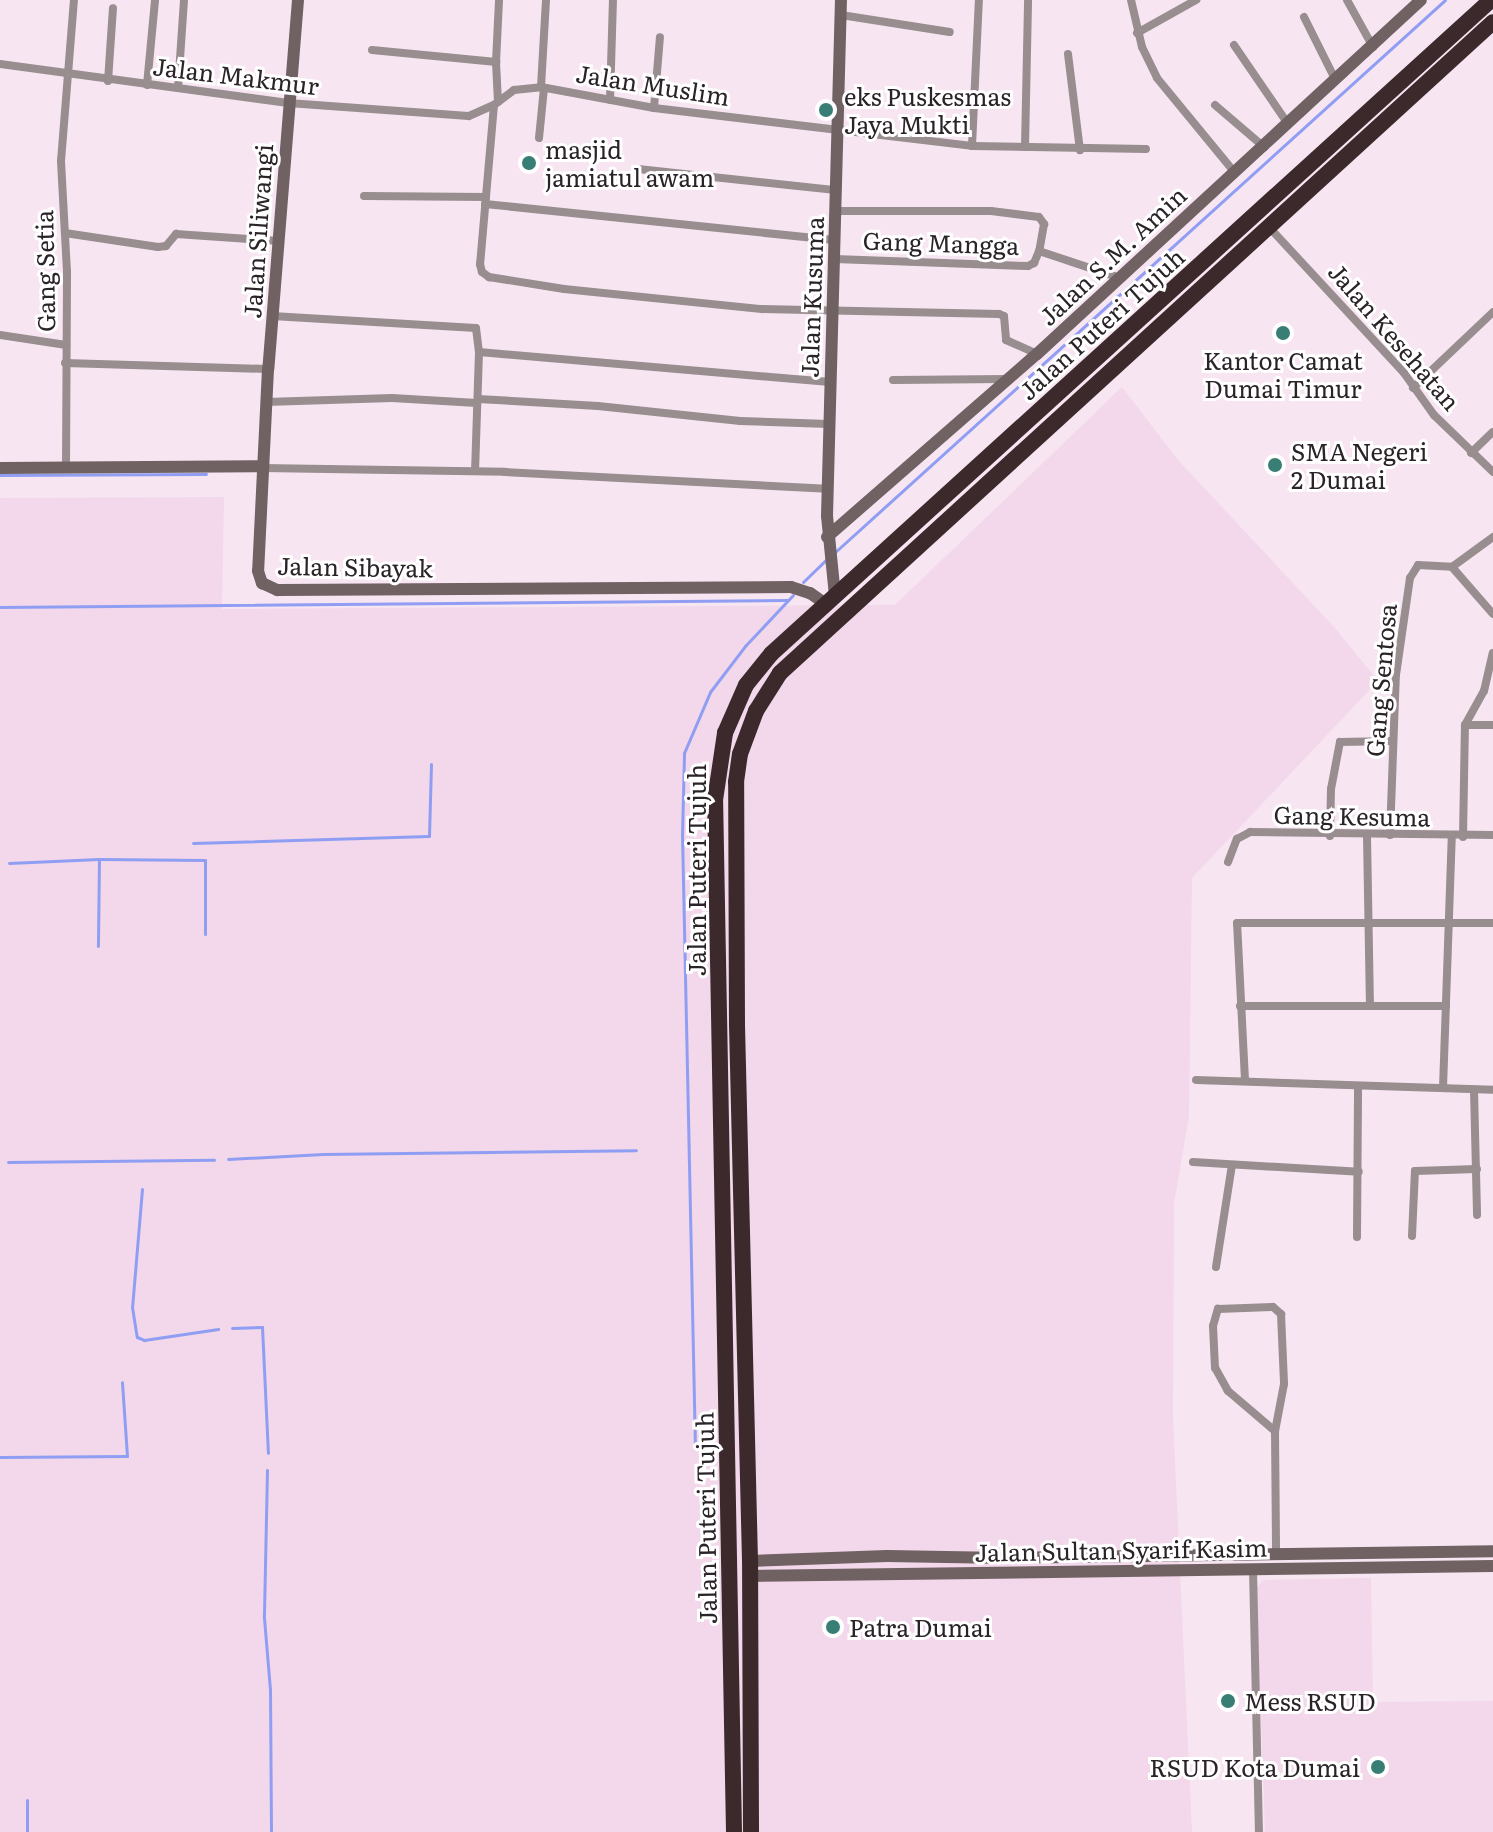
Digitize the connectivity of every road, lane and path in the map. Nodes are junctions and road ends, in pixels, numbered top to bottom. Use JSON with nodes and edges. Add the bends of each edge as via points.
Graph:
{"nodes":[{"id":1,"x":74,"y":0,"type":"edge"},
{"id":2,"x":155,"y":0,"type":"edge"},
{"id":3,"x":184,"y":0,"type":"edge"},
{"id":4,"x":298,"y":0,"type":"edge"},
{"id":5,"x":499,"y":0,"type":"edge"},
{"id":6,"x":546,"y":0,"type":"edge"},
{"id":7,"x":613,"y":0,"type":"edge"},
{"id":8,"x":841,"y":0,"type":"edge"},
{"id":9,"x":979,"y":0,"type":"edge"},
{"id":10,"x":1028,"y":0,"type":"edge"},
{"id":11,"x":1131,"y":0,"type":"edge"},
{"id":12,"x":1196,"y":0,"type":"edge"},
{"id":13,"x":1347,"y":0,"type":"edge"},
{"id":14,"x":1421,"y":0,"type":"edge"},
{"id":15,"x":1491,"y":0,"type":"edge"},
{"id":16,"x":113,"y":8,"type":"dead end"},
{"id":17,"x":841,"y":15,"type":"junction"},
{"id":18,"x":1304,"y":17,"type":"dead end"},
{"id":19,"x":1493,"y":22,"type":"edge"},
{"id":20,"x":950,"y":32,"type":"dead end"},
{"id":21,"x":1137,"y":33,"type":"junction"},
{"id":22,"x":660,"y":37,"type":"dead end"},
{"id":23,"x":1234,"y":45,"type":"dead end"},
{"id":24,"x":1373,"y":48,"type":"junction"},
{"id":25,"x":372,"y":50,"type":"dead end"},
{"id":26,"x":1068,"y":54,"type":"dead end"},
{"id":27,"x":496,"y":62,"type":"junction"},
{"id":28,"x":0,"y":64,"type":"edge"},
{"id":29,"x":67,"y":74,"type":"junction"},
{"id":30,"x":1335,"y":79,"type":"junction"},
{"id":31,"x":108,"y":81,"type":"junction"},
{"id":32,"x":147,"y":85,"type":"junction"},
{"id":33,"x":542,"y":87,"type":"junction"},
{"id":34,"x":178,"y":88,"type":"junction"},
{"id":35,"x":610,"y":100,"type":"junction"},
{"id":36,"x":288,"y":103,"type":"junction"},
{"id":37,"x":496,"y":104,"type":"junction"},
{"id":38,"x":1215,"y":105,"type":"dead end"},
{"id":39,"x":654,"y":108,"type":"junction"},
{"id":40,"x":469,"y":116,"type":"joint"},
{"id":41,"x":1288,"y":124,"type":"junction"},
{"id":42,"x":838,"y":131,"type":"junction"},
{"id":43,"x":539,"y":138,"type":"dead end"},
{"id":44,"x":972,"y":146,"type":"junction"},
{"id":45,"x":1025,"y":147,"type":"junction"},
{"id":46,"x":1264,"y":147,"type":"junction"},
{"id":47,"x":1146,"y":149,"type":"dead end"},
{"id":48,"x":1080,"y":150,"type":"junction"},
{"id":49,"x":638,"y":169,"type":"dead end"},
{"id":50,"x":1235,"y":173,"type":"junction"},
{"id":51,"x":836,"y":190,"type":"junction"},
{"id":52,"x":364,"y":196,"type":"dead end"},
{"id":53,"x":486,"y":200,"type":"junction"},
{"id":54,"x":837,"y":211,"type":"junction"},
{"id":55,"x":1267,"y":225,"type":"junction"},
{"id":56,"x":65,"y":233,"type":"junction"},
{"id":57,"x":836,"y":240,"type":"junction"},
{"id":58,"x":279,"y":241,"type":"junction"},
{"id":59,"x":1039,"y":251,"type":"junction"},
{"id":60,"x":835,"y":259,"type":"junction"},
{"id":61,"x":1120,"y":278,"type":"junction"},
{"id":62,"x":833,"y":311,"type":"junction"},
{"id":63,"x":1493,"y":312,"type":"edge"},
{"id":64,"x":272,"y":316,"type":"junction"},
{"id":65,"x":0,"y":335,"type":"edge"},
{"id":66,"x":66,"y":345,"type":"junction"},
{"id":67,"x":479,"y":352,"type":"junction"},
{"id":68,"x":1037,"y":354,"type":"junction"},
{"id":69,"x":65,"y":363,"type":"junction"},
{"id":70,"x":268,"y":369,"type":"junction"},
{"id":71,"x":1006,"y":379,"type":"junction"},
{"id":72,"x":893,"y":380,"type":"dead end"},
{"id":73,"x":830,"y":382,"type":"junction"},
{"id":74,"x":1413,"y":388,"type":"junction"},
{"id":75,"x":478,"y":401,"type":"junction"},
{"id":76,"x":266,"y":402,"type":"junction"},
{"id":77,"x":829,"y":424,"type":"junction"},
{"id":78,"x":1493,"y":432,"type":"edge"},
{"id":79,"x":1471,"y":453,"type":"junction"},
{"id":80,"x":262,"y":467,"type":"junction"},
{"id":81,"x":0,"y":468,"type":"edge"},
{"id":82,"x":66,"y":468,"type":"junction"},
{"id":83,"x":475,"y":471,"type":"junction"},
{"id":84,"x":1493,"y":472,"type":"edge"},
{"id":85,"x":827,"y":489,"type":"junction"},
{"id":86,"x":1493,"y":537,"type":"edge"},
{"id":87,"x":829,"y":554,"type":"junction"},
{"id":88,"x":1452,"y":567,"type":"junction"},
{"id":89,"x":836,"y":595,"type":"junction"},
{"id":90,"x":1493,"y":614,"type":"edge"},
{"id":91,"x":1493,"y":653,"type":"edge"},
{"id":92,"x":1465,"y":725,"type":"junction"},
{"id":93,"x":1493,"y":725,"type":"edge"},
{"id":94,"x":1393,"y":741,"type":"junction"},
{"id":95,"x":1390,"y":835,"type":"junction"},
{"id":96,"x":1493,"y":835,"type":"edge"},
{"id":97,"x":1330,"y":836,"type":"junction"},
{"id":98,"x":1367,"y":836,"type":"junction"},
{"id":99,"x":1452,"y":836,"type":"junction"},
{"id":100,"x":1463,"y":837,"type":"junction"},
{"id":101,"x":1228,"y":862,"type":"dead end"},
{"id":102,"x":1493,"y":923,"type":"edge"},
{"id":103,"x":1368,"y":924,"type":"junction"},
{"id":104,"x":1449,"y":925,"type":"junction"},
{"id":105,"x":1240,"y":1006,"type":"junction"},
{"id":106,"x":1370,"y":1006,"type":"junction"},
{"id":107,"x":1446,"y":1006,"type":"junction"},
{"id":108,"x":729,"y":1025,"type":"junction"},
{"id":109,"x":1196,"y":1080,"type":"dead end"},
{"id":110,"x":1245,"y":1080,"type":"junction"},
{"id":111,"x":1358,"y":1086,"type":"junction"},
{"id":112,"x":1443,"y":1088,"type":"junction"},
{"id":113,"x":1474,"y":1090,"type":"junction"},
{"id":114,"x":1493,"y":1090,"type":"edge"},
{"id":115,"x":1193,"y":1162,"type":"dead end"},
{"id":116,"x":1232,"y":1165,"type":"junction"},
{"id":117,"x":1477,"y":1169,"type":"junction"},
{"id":118,"x":1359,"y":1172,"type":"junction"},
{"id":119,"x":1477,"y":1215,"type":"dead end"},
{"id":120,"x":1412,"y":1236,"type":"dead end"},
{"id":121,"x":1357,"y":1237,"type":"dead end"},
{"id":122,"x":1216,"y":1267,"type":"dead end"},
{"id":123,"x":1275,"y":1431,"type":"junction"},
{"id":124,"x":1493,"y":1551,"type":"edge"},
{"id":125,"x":1276,"y":1554,"type":"junction"},
{"id":126,"x":1005,"y":1558,"type":"junction"},
{"id":127,"x":1493,"y":1566,"type":"edge"},
{"id":128,"x":750,"y":1569,"type":"junction"},
{"id":129,"x":1253,"y":1570,"type":"junction"},
{"id":130,"x":1004,"y":1573,"type":"junction"},
{"id":131,"x":741,"y":1721,"type":"junction"},
{"id":132,"x":734,"y":1832,"type":"edge"},
{"id":133,"x":751,"y":1832,"type":"edge"},
{"id":134,"x":1259,"y":1832,"type":"edge"}],
"edges":[{"from":1,"to":29,"type":"street","name":"Gang Setia"},
{"from":2,"to":32,"type":"street"},
{"from":3,"to":34,"type":"street"},
{"from":4,"to":36,"type":"street","name":"Jalan Siliwangi"},
{"from":5,"to":27,"type":"street"},
{"from":6,"to":33,"type":"street"},
{"from":7,"to":35,"type":"street"},
{"from":8,"to":17,"type":"street","name":"Jalan Kusuma"},
{"from":9,"to":44,"type":"street"},
{"from":10,"to":45,"type":"street"},
{"from":11,"to":21,"type":"street"},
{"from":12,"to":21,"type":"street"},
{"from":13,"to":24,"type":"street"},
{"from":14,"to":24,"type":"street","name":"Jalan S.M. Amin"},
{"from":15,"to":89,"type":"highway","name":"Jalan Puteri Tujuh"},
{"from":16,"to":31,"type":"street"},
{"from":17,"to":20,"type":"street"},
{"from":17,"to":42,"type":"street","name":"Jalan Kusuma"},
{"from":18,"to":30,"type":"street"},
{"from":19,"to":55,"type":"highway","name":"Jalan Puteri Tujuh"},
{"from":21,"to":50,"type":"street","via":[[1157,78]]},
{"from":22,"to":39,"type":"street"},
{"from":23,"to":41,"type":"street"},
{"from":24,"to":30,"type":"street","name":"Jalan S.M. Amin"},
{"from":25,"to":27,"type":"street"},
{"from":26,"to":48,"type":"street"},
{"from":27,"to":37,"type":"street"},
{"from":28,"to":29,"type":"street","name":"Jalan Makmur"},
{"from":29,"to":31,"type":"street","name":"Jalan Makmur"},
{"from":29,"to":56,"type":"street","name":"Gang Setia","via":[[61,161]]},
{"from":30,"to":41,"type":"street","name":"Jalan S.M. Amin"},
{"from":31,"to":32,"type":"street","name":"Jalan Makmur"},
{"from":32,"to":34,"type":"street","name":"Jalan Makmur"},
{"from":33,"to":35,"type":"street","name":"Jalan Muslim"},
{"from":33,"to":37,"type":"street","name":"Jalan Muslim","via":[[514,90]]},
{"from":33,"to":43,"type":"street"},
{"from":34,"to":36,"type":"street","name":"Jalan Makmur"},
{"from":35,"to":39,"type":"street","name":"Jalan Muslim"},
{"from":36,"to":40,"type":"street","name":"Jalan Makmur"},
{"from":36,"to":58,"type":"street","name":"Jalan Siliwangi"},
{"from":37,"to":40,"type":"street","name":"Jalan Muslim"},
{"from":37,"to":53,"type":"street"},
{"from":38,"to":46,"type":"street"},
{"from":39,"to":42,"type":"street","name":"Jalan Muslim"},
{"from":41,"to":46,"type":"street","name":"Jalan S.M. Amin"},
{"from":42,"to":44,"type":"street","name":"Jalan Muslim"},
{"from":42,"to":51,"type":"street","name":"Jalan Kusuma"},
{"from":44,"to":45,"type":"street","name":"Jalan Muslim"},
{"from":45,"to":48,"type":"street","name":"Jalan Muslim"},
{"from":46,"to":50,"type":"street","name":"Jalan S.M. Amin"},
{"from":47,"to":48,"type":"street","name":"Jalan Muslim"},
{"from":49,"to":51,"type":"street"},
{"from":50,"to":61,"type":"street","name":"Jalan S.M. Amin"},
{"from":51,"to":54,"type":"street","name":"Jalan Kusuma"},
{"from":52,"to":53,"type":"street"},
{"from":53,"to":57,"type":"street"},
{"from":53,"to":62,"type":"street","via":[[480,264],[484,275],[652,298]]},
{"from":54,"to":57,"type":"street","name":"Jalan Kusuma"},
{"from":54,"to":59,"type":"street","via":[[1025,214],[1043,221]]},
{"from":55,"to":74,"type":"street","name":"Jalan Kesehatan","via":[[1331,290]]},
{"from":55,"to":108,"type":"highway","name":"Jalan Puteri Tujuh","via":[[770,686],[750,726],[738,768]]},
{"from":56,"to":58,"type":"street","via":[[158,247],[176,234]]},
{"from":56,"to":66,"type":"street","name":"Gang Setia"},
{"from":57,"to":60,"type":"street","name":"Jalan Kusuma"},
{"from":58,"to":64,"type":"street","name":"Jalan Siliwangi"},
{"from":59,"to":60,"type":"street","name":"Gang Mangga","via":[[1028,266]]},
{"from":59,"to":61,"type":"street"},
{"from":60,"to":62,"type":"street","name":"Jalan Kusuma"},
{"from":61,"to":68,"type":"street","name":"Jalan S.M. Amin"},
{"from":62,"to":68,"type":"street","via":[[999,314],[1004,316],[1006,340]]},
{"from":62,"to":73,"type":"street","name":"Jalan Kusuma"},
{"from":63,"to":74,"type":"street"},
{"from":64,"to":67,"type":"street","via":[[473,326]]},
{"from":64,"to":70,"type":"street","name":"Jalan Siliwangi"},
{"from":65,"to":66,"type":"street"},
{"from":66,"to":69,"type":"street","name":"Gang Setia"},
{"from":67,"to":73,"type":"street"},
{"from":67,"to":75,"type":"street"},
{"from":68,"to":71,"type":"street","name":"Jalan S.M. Amin"},
{"from":69,"to":70,"type":"street"},
{"from":69,"to":82,"type":"street","name":"Gang Setia"},
{"from":70,"to":76,"type":"street","name":"Jalan Siliwangi"},
{"from":71,"to":72,"type":"street"},
{"from":71,"to":87,"type":"street","name":"Jalan S.M. Amin"},
{"from":73,"to":77,"type":"street","name":"Jalan Kusuma"},
{"from":74,"to":79,"type":"street","name":"Jalan Kesehatan"},
{"from":75,"to":76,"type":"street"},
{"from":75,"to":77,"type":"street"},
{"from":75,"to":83,"type":"street"},
{"from":76,"to":80,"type":"street","name":"Jalan Siliwangi"},
{"from":77,"to":85,"type":"street","name":"Jalan Kusuma"},
{"from":78,"to":79,"type":"street"},
{"from":79,"to":84,"type":"street","name":"Jalan Kesehatan"},
{"from":80,"to":82,"type":"street"},
{"from":80,"to":83,"type":"street"},
{"from":80,"to":89,"type":"street","name":"Jalan Sibayak","via":[[258,577],[268,588],[791,587]]},
{"from":81,"to":82,"type":"street"},
{"from":83,"to":85,"type":"street"},
{"from":85,"to":87,"type":"street","name":"Jalan Kusuma"},
{"from":86,"to":88,"type":"street"},
{"from":87,"to":89,"type":"street","name":"Jalan Kusuma"},
{"from":88,"to":90,"type":"street"},
{"from":88,"to":94,"type":"street","name":"Gang Sentosa","via":[[1418,565],[1410,578]]},
{"from":89,"to":108,"type":"highway","name":"Jalan Puteri Tujuh","via":[[771,654],[746,685],[721,749],[715,800]]},
{"from":91,"to":92,"type":"street","via":[[1484,691]]},
{"from":92,"to":93,"type":"street"},
{"from":92,"to":100,"type":"street"},
{"from":94,"to":95,"type":"street","name":"Gang Sentosa"},
{"from":94,"to":97,"type":"street","via":[[1340,742]]},
{"from":95,"to":98,"type":"street","name":"Gang Kesuma"},
{"from":95,"to":99,"type":"street","name":"Gang Kesuma"},
{"from":96,"to":100,"type":"street","name":"Gang Kesuma"},
{"from":97,"to":98,"type":"street","name":"Gang Kesuma"},
{"from":97,"to":101,"type":"street","name":"Gang Kesuma","via":[[1245,833]]},
{"from":98,"to":103,"type":"street"},
{"from":99,"to":100,"type":"street","name":"Gang Kesuma"},
{"from":99,"to":104,"type":"street"},
{"from":102,"to":104,"type":"street"},
{"from":103,"to":104,"type":"street"},
{"from":103,"to":105,"type":"street","via":[[1237,923]]},
{"from":103,"to":106,"type":"street"},
{"from":104,"to":107,"type":"street"},
{"from":105,"to":106,"type":"street"},
{"from":105,"to":110,"type":"street"},
{"from":106,"to":107,"type":"street"},
{"from":107,"to":112,"type":"street"},
{"from":108,"to":128,"type":"highway","name":"Jalan Puteri Tujuh"},
{"from":108,"to":131,"type":"highway","name":"Jalan Puteri Tujuh"},
{"from":109,"to":110,"type":"street"},
{"from":110,"to":111,"type":"street"},
{"from":111,"to":112,"type":"street"},
{"from":111,"to":118,"type":"street"},
{"from":112,"to":113,"type":"street"},
{"from":113,"to":114,"type":"street"},
{"from":113,"to":117,"type":"street"},
{"from":115,"to":116,"type":"street"},
{"from":116,"to":118,"type":"street"},
{"from":116,"to":122,"type":"street"},
{"from":117,"to":119,"type":"street"},
{"from":117,"to":120,"type":"street","via":[[1415,1171]]},
{"from":118,"to":121,"type":"street"},
{"from":123,"to":123,"type":"street","via":[[1228,1391],[1215,1368],[1218,1309],[1280,1310],[1284,1384]]},
{"from":123,"to":125,"type":"street"},
{"from":124,"to":125,"type":"street","name":"Jalan Sultan Syarif Kasim"},
{"from":125,"to":126,"type":"street","name":"Jalan Sultan Syarif Kasim"},
{"from":126,"to":128,"type":"street","name":"Jalan Sultan Syarif Kasim","via":[[887,1556]]},
{"from":126,"to":130,"type":"street"},
{"from":127,"to":129,"type":"street","name":"Jalan Sultan Syarif Kasim"},
{"from":128,"to":130,"type":"street","name":"Jalan Sultan Syarif Kasim"},
{"from":128,"to":131,"type":"highway","name":"Jalan Puteri Tujuh"},
{"from":129,"to":130,"type":"street","name":"Jalan Sultan Syarif Kasim"},
{"from":129,"to":134,"type":"street"},
{"from":131,"to":132,"type":"highway","name":"Jalan Puteri Tujuh"},
{"from":131,"to":133,"type":"highway","name":"Jalan Puteri Tujuh"}]}
